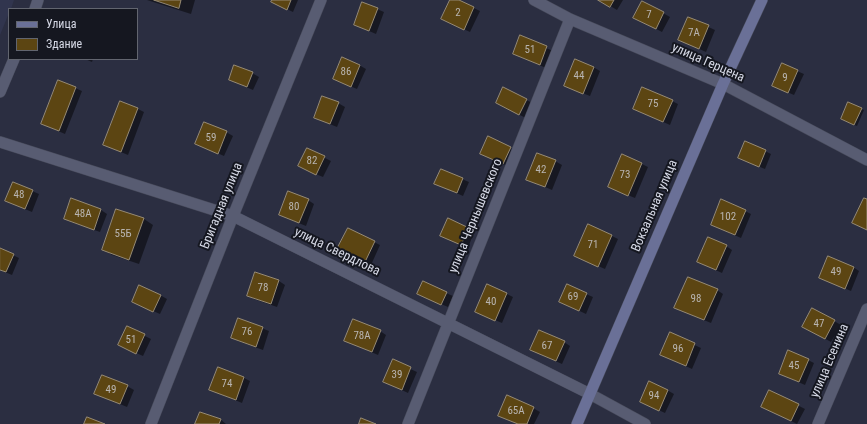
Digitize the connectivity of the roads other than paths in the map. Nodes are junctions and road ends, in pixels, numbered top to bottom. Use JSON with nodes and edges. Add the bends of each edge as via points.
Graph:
{"nodes":[{"id":1,"x":321,"y":0,"type":"edge"},
{"id":2,"x":534,"y":0,"type":"edge"},
{"id":3,"x":762,"y":0,"type":"edge"},
{"id":4,"x":570,"y":19,"type":"junction"},
{"id":5,"x":14,"y":60,"type":"edge"},
{"id":6,"x":723,"y":84,"type":"junction"},
{"id":7,"x":0,"y":92,"type":"edge"},
{"id":8,"x":0,"y":142,"type":"edge"},
{"id":9,"x":867,"y":160,"type":"edge"},
{"id":10,"x":233,"y":216,"type":"junction"},
{"id":11,"x":867,"y":308,"type":"edge"},
{"id":12,"x":449,"y":323,"type":"junction"},
{"id":13,"x":590,"y":394,"type":"junction"},
{"id":14,"x":151,"y":424,"type":"edge"},
{"id":15,"x":408,"y":424,"type":"edge"},
{"id":16,"x":577,"y":424,"type":"edge"},
{"id":17,"x":646,"y":424,"type":"edge"},
{"id":18,"x":818,"y":424,"type":"edge"}],
"edges":[{"from":1,"to":10,"type":"street","name":"Бригадная улица"},
{"from":2,"to":4,"type":"street","name":"улица Герцена"},
{"from":3,"to":6,"type":"main road","name":"Вокзальная улица"},
{"from":4,"to":6,"type":"street","name":"улица Герцена"},
{"from":4,"to":12,"type":"street","name":"улица Чернышевского"},
{"from":5,"to":7,"type":"street"},
{"from":6,"to":9,"type":"street","name":"улица Герцена"},
{"from":6,"to":13,"type":"main road","name":"Вокзальная улица"},
{"from":8,"to":10,"type":"street","name":"улица Свердлова"},
{"from":10,"to":12,"type":"street","name":"улица Свердлова"},
{"from":10,"to":14,"type":"street","name":"Бригадная улица"},
{"from":11,"to":18,"type":"street","name":"улица Есенина"},
{"from":12,"to":13,"type":"street","name":"улица Свердлова"},
{"from":12,"to":15,"type":"street","name":"улица Чернышевского"},
{"from":13,"to":16,"type":"main road","name":"Вокзальная улица"},
{"from":13,"to":17,"type":"street","name":"улица Свердлова"}]}
